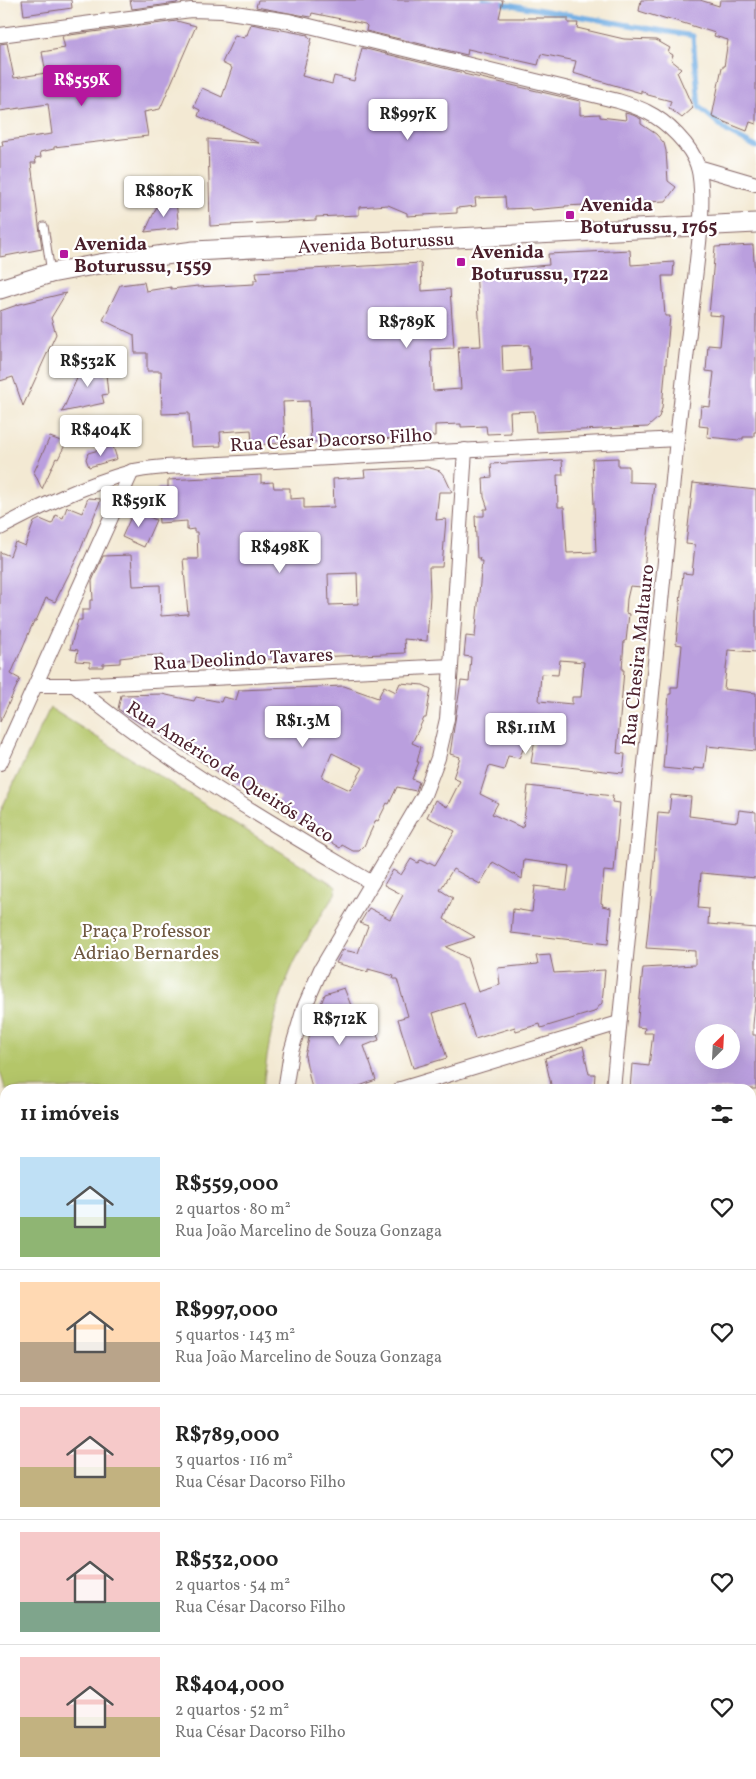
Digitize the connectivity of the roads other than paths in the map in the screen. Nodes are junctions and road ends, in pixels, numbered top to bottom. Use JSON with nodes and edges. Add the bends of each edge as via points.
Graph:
{"nodes":[{"id":1,"x":0,"y":35,"type":"edge"},
{"id":2,"x":698,"y":167,"type":"junction"},
{"id":3,"x":756,"y":184,"type":"edge"},
{"id":4,"x":756,"y":223,"type":"edge"},
{"id":5,"x":701,"y":225,"type":"junction"},
{"id":6,"x":44,"y":226,"type":"dead end"},
{"id":7,"x":51,"y":273,"type":"junction"},
{"id":8,"x":0,"y":289,"type":"edge"},
{"id":9,"x":677,"y":440,"type":"junction"},
{"id":10,"x":465,"y":450,"type":"junction"},
{"id":11,"x":132,"y":471,"type":"junction"},
{"id":12,"x":0,"y":528,"type":"edge"},
{"id":13,"x":451,"y":666,"type":"junction"},
{"id":14,"x":36,"y":685,"type":"junction"},
{"id":15,"x":74,"y":685,"type":"junction"},
{"id":16,"x":0,"y":763,"type":"edge"},
{"id":17,"x":372,"y":883,"type":"junction"},
{"id":18,"x":619,"y":1024,"type":"junction"},
{"id":19,"x":286,"y":1084,"type":"edge"},
{"id":20,"x":418,"y":1084,"type":"edge"},
{"id":21,"x":613,"y":1084,"type":"edge"}],
"edges":[{"from":1,"to":2,"type":"street","via":[[191,10],[289,21],[618,101],[647,112],[669,127],[685,144]]},
{"from":2,"to":3,"type":"street"},
{"from":2,"to":5,"type":"street","name":"Rua Chesira Maltauro"},
{"from":4,"to":5,"type":"main road","name":"Avenida Boturussu"},
{"from":5,"to":7,"type":"main road","name":"Avenida Boturussu","via":[[194,251]]},
{"from":5,"to":9,"type":"street","name":"Rua Chesira Maltauro"},
{"from":6,"to":7,"type":"lane"},
{"from":7,"to":8,"type":"main road","name":"Avenida Boturussu"},
{"from":9,"to":10,"type":"street","name":"Rua César Dacorso Filho"},
{"from":9,"to":18,"type":"street","name":"Rua Chesira Maltauro"},
{"from":10,"to":11,"type":"street","name":"Rua César Dacorso Filho","via":[[165,466]]},
{"from":10,"to":13,"type":"street"},
{"from":11,"to":12,"type":"street","name":"Rua César Dacorso Filho","via":[[85,487]]},
{"from":11,"to":14,"type":"street"},
{"from":13,"to":15,"type":"street","name":"Rua Deolindo Tavares"},
{"from":13,"to":17,"type":"street","via":[[447,719],[438,758],[424,796]]},
{"from":14,"to":15,"type":"street","name":"Rua Deolindo Tavares"},
{"from":14,"to":16,"type":"street"},
{"from":15,"to":17,"type":"street","name":"Rua Américo de Queirós Faco","via":[[102,710],[167,755]]},
{"from":17,"to":19,"type":"street","via":[[325,962],[304,1008],[291,1052]]},
{"from":18,"to":20,"type":"street"},
{"from":18,"to":21,"type":"street","name":"Rua Chesira Maltauro"}]}
